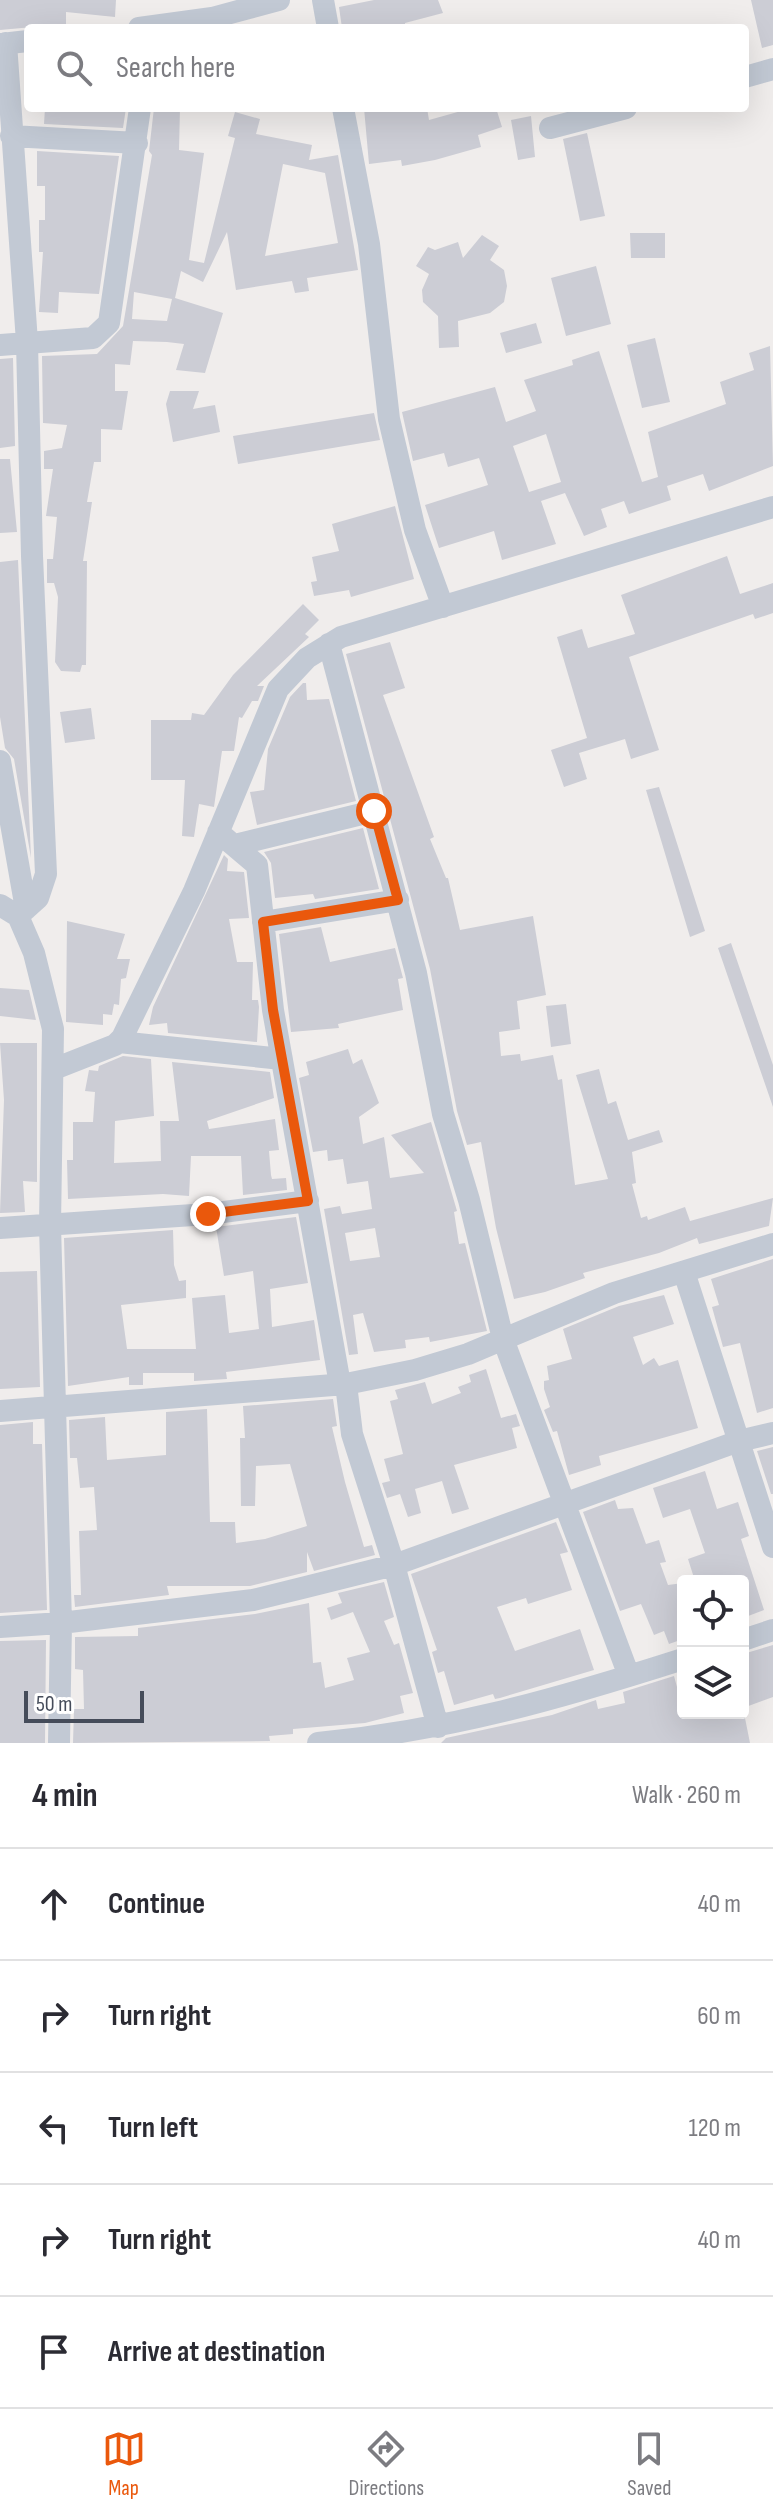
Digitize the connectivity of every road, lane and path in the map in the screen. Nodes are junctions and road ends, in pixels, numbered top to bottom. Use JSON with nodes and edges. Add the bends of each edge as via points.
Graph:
{"nodes":[{"id":1,"x":279,"y":0,"type":"edge"},
{"id":2,"x":323,"y":0,"type":"edge"},
{"id":3,"x":172,"y":24,"type":"edge"},
{"id":4,"x":327,"y":24,"type":"edge"},
{"id":5,"x":11,"y":43,"type":"edge"},
{"id":6,"x":773,"y":69,"type":"edge"},
{"id":7,"x":749,"y":76,"type":"edge"},
{"id":8,"x":140,"y":112,"type":"edge"},
{"id":9,"x":344,"y":112,"type":"edge"},
{"id":10,"x":611,"y":112,"type":"edge"},
{"id":11,"x":550,"y":128,"type":"dead end"},
{"id":12,"x":11,"y":136,"type":"junction"},
{"id":13,"x":137,"y":143,"type":"junction"},
{"id":14,"x":27,"y":342,"type":"junction"},
{"id":15,"x":0,"y":345,"type":"edge"},
{"id":16,"x":773,"y":507,"type":"edge"},
{"id":17,"x":443,"y":607,"type":"junction"},
{"id":18,"x":329,"y":644,"type":"junction"},
{"id":19,"x":0,"y":761,"type":"edge"},
{"id":20,"x":374,"y":811,"type":"junction"},
{"id":21,"x":227,"y":839,"type":"junction"},
{"id":22,"x":398,"y":900,"type":"junction"},
{"id":23,"x":15,"y":910,"type":"edge"},
{"id":24,"x":263,"y":922,"type":"junction"},
{"id":25,"x":119,"y":1042,"type":"junction"},
{"id":26,"x":282,"y":1059,"type":"junction"},
{"id":27,"x":54,"y":1069,"type":"junction"},
{"id":28,"x":308,"y":1201,"type":"junction"},
{"id":29,"x":50,"y":1225,"type":"junction"},
{"id":30,"x":0,"y":1228,"type":"edge"},
{"id":31,"x":773,"y":1244,"type":"edge"},
{"id":32,"x":684,"y":1272,"type":"junction"},
{"id":33,"x":503,"y":1339,"type":"junction"},
{"id":34,"x":343,"y":1384,"type":"junction"},
{"id":35,"x":57,"y":1406,"type":"junction"},
{"id":36,"x":0,"y":1411,"type":"edge"},
{"id":37,"x":773,"y":1433,"type":"edge"},
{"id":38,"x":739,"y":1441,"type":"junction"},
{"id":39,"x":564,"y":1503,"type":"junction"},
{"id":40,"x":773,"y":1547,"type":"edge"},
{"id":41,"x":394,"y":1565,"type":"junction"},
{"id":42,"x":61,"y":1623,"type":"junction"},
{"id":43,"x":0,"y":1627,"type":"edge"},
{"id":44,"x":773,"y":1630,"type":"edge"},
{"id":45,"x":749,"y":1638,"type":"edge"},
{"id":46,"x":677,"y":1661,"type":"edge"},
{"id":47,"x":629,"y":1676,"type":"junction"},
{"id":48,"x":438,"y":1727,"type":"junction"},
{"id":49,"x":59,"y":1743,"type":"edge"},
{"id":50,"x":318,"y":1743,"type":"edge"}],
"edges":[{"from":1,"to":3,"type":"street"},
{"from":2,"to":4,"type":"street"},
{"from":5,"to":12,"type":"street"},
{"from":6,"to":7,"type":"street"},
{"from":8,"to":13,"type":"street"},
{"from":9,"to":17,"type":"street","via":[[369,244],[389,419],[415,530]]},
{"from":10,"to":11,"type":"street"},
{"from":12,"to":13,"type":"street"},
{"from":12,"to":14,"type":"street"},
{"from":13,"to":14,"type":"street","via":[[109,323],[93,338]]},
{"from":14,"to":15,"type":"street"},
{"from":14,"to":23,"type":"street","via":[[46,874],[38,898]]},
{"from":16,"to":17,"type":"street"},
{"from":17,"to":18,"type":"street"},
{"from":18,"to":20,"type":"street"},
{"from":18,"to":21,"type":"street","via":[[307,658],[278,689]]},
{"from":19,"to":23,"type":"street"},
{"from":20,"to":21,"type":"street"},
{"from":20,"to":22,"type":"street"},
{"from":21,"to":24,"type":"street","via":[[257,865]]},
{"from":21,"to":25,"type":"street","via":[[194,891]]},
{"from":22,"to":24,"type":"street"},
{"from":22,"to":33,"type":"street","via":[[443,1114]]},
{"from":23,"to":27,"type":"street","via":[[34,953],[53,1029]]},
{"from":24,"to":26,"type":"street"},
{"from":25,"to":26,"type":"street"},
{"from":25,"to":27,"type":"street"},
{"from":26,"to":28,"type":"street"},
{"from":27,"to":29,"type":"street"},
{"from":28,"to":29,"type":"street"},
{"from":28,"to":34,"type":"street"},
{"from":29,"to":30,"type":"street"},
{"from":29,"to":35,"type":"street"},
{"from":31,"to":32,"type":"street"},
{"from":32,"to":33,"type":"street","via":[[614,1293]]},
{"from":32,"to":38,"type":"street"},
{"from":33,"to":34,"type":"street","via":[[415,1370]]},
{"from":33,"to":39,"type":"street"},
{"from":34,"to":35,"type":"street"},
{"from":34,"to":41,"type":"street","via":[[352,1434]]},
{"from":35,"to":36,"type":"street"},
{"from":35,"to":42,"type":"street"},
{"from":37,"to":38,"type":"street"},
{"from":38,"to":39,"type":"street"},
{"from":38,"to":40,"type":"street"},
{"from":39,"to":41,"type":"street"},
{"from":39,"to":47,"type":"street"},
{"from":41,"to":42,"type":"street","via":[[253,1600]]},
{"from":41,"to":48,"type":"street"},
{"from":42,"to":43,"type":"street"},
{"from":42,"to":49,"type":"street"},
{"from":44,"to":45,"type":"street"},
{"from":46,"to":47,"type":"street"},
{"from":47,"to":48,"type":"street"},
{"from":48,"to":50,"type":"street"}]}
